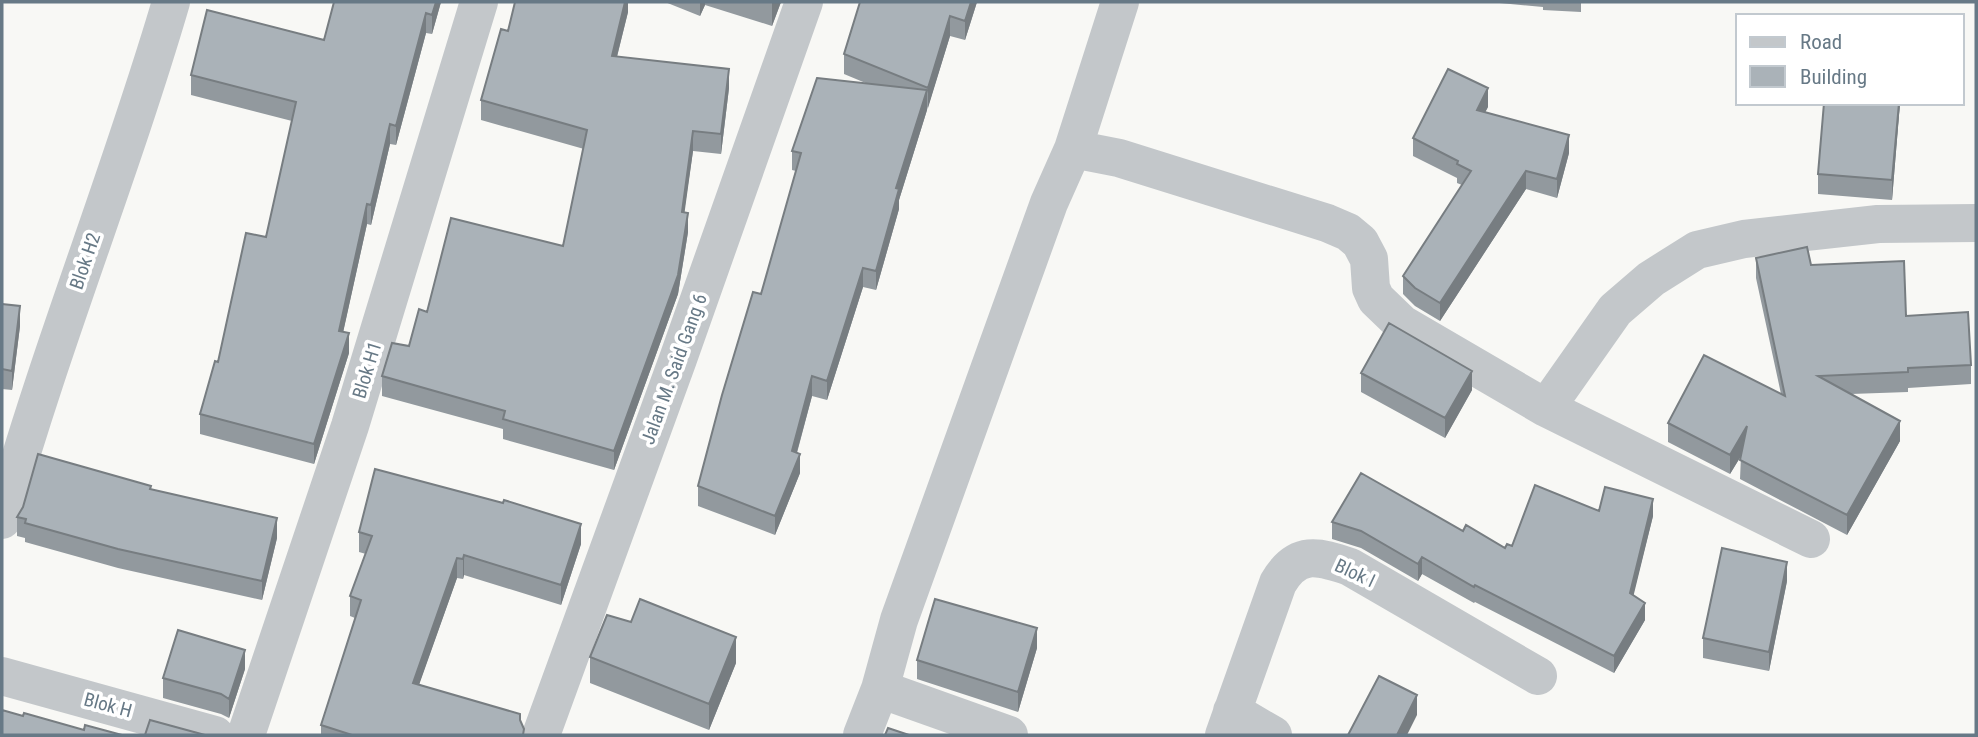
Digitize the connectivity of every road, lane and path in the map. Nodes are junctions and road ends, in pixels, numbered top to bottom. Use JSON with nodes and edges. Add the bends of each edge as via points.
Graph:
{"nodes":[{"id":1,"x":171,"y":2,"type":"edge"},
{"id":2,"x":478,"y":2,"type":"edge"},
{"id":3,"x":804,"y":2,"type":"edge"},
{"id":4,"x":1120,"y":2,"type":"edge"},
{"id":5,"x":1073,"y":149,"type":"junction"},
{"id":6,"x":1976,"y":223,"type":"edge"},
{"id":7,"x":1546,"y":408,"type":"junction"},
{"id":8,"x":2,"y":520,"type":"edge"},
{"id":9,"x":1811,"y":539,"type":"dead end"},
{"id":10,"x":2,"y":676,"type":"edge"},
{"id":11,"x":1538,"y":676,"type":"dead end"},
{"id":12,"x":880,"y":689,"type":"junction"},
{"id":13,"x":1228,"y":723,"type":"edge"},
{"id":14,"x":215,"y":735,"type":"edge"},
{"id":15,"x":246,"y":735,"type":"edge"},
{"id":16,"x":541,"y":735,"type":"edge"},
{"id":17,"x":862,"y":735,"type":"edge"},
{"id":18,"x":1009,"y":735,"type":"edge"},
{"id":19,"x":1273,"y":735,"type":"edge"}],
"edges":[{"from":1,"to":8,"type":"street","name":"Blok H2"},
{"from":2,"to":15,"type":"street","name":"Blok H1","via":[[350,426]]},
{"from":3,"to":16,"type":"street","name":"Jalan M. Said Gang 6"},
{"from":4,"to":5,"type":"street"},
{"from":5,"to":7,"type":"street","via":[[1119,158],[1348,232],[1360,242],[1369,260],[1376,299],[1392,316]]},
{"from":5,"to":12,"type":"street","via":[[1049,203],[900,620]]},
{"from":6,"to":7,"type":"street","via":[[1878,224],[1744,239],[1696,250],[1615,310]]},
{"from":7,"to":9,"type":"street"},
{"from":10,"to":14,"type":"street","name":"Blok H"},
{"from":11,"to":13,"type":"street","name":"Blok I","via":[[1350,567],[1310,558],[1296,561],[1278,583]]},
{"from":12,"to":17,"type":"street"},
{"from":12,"to":18,"type":"street"},
{"from":13,"to":19,"type":"street"}]}
